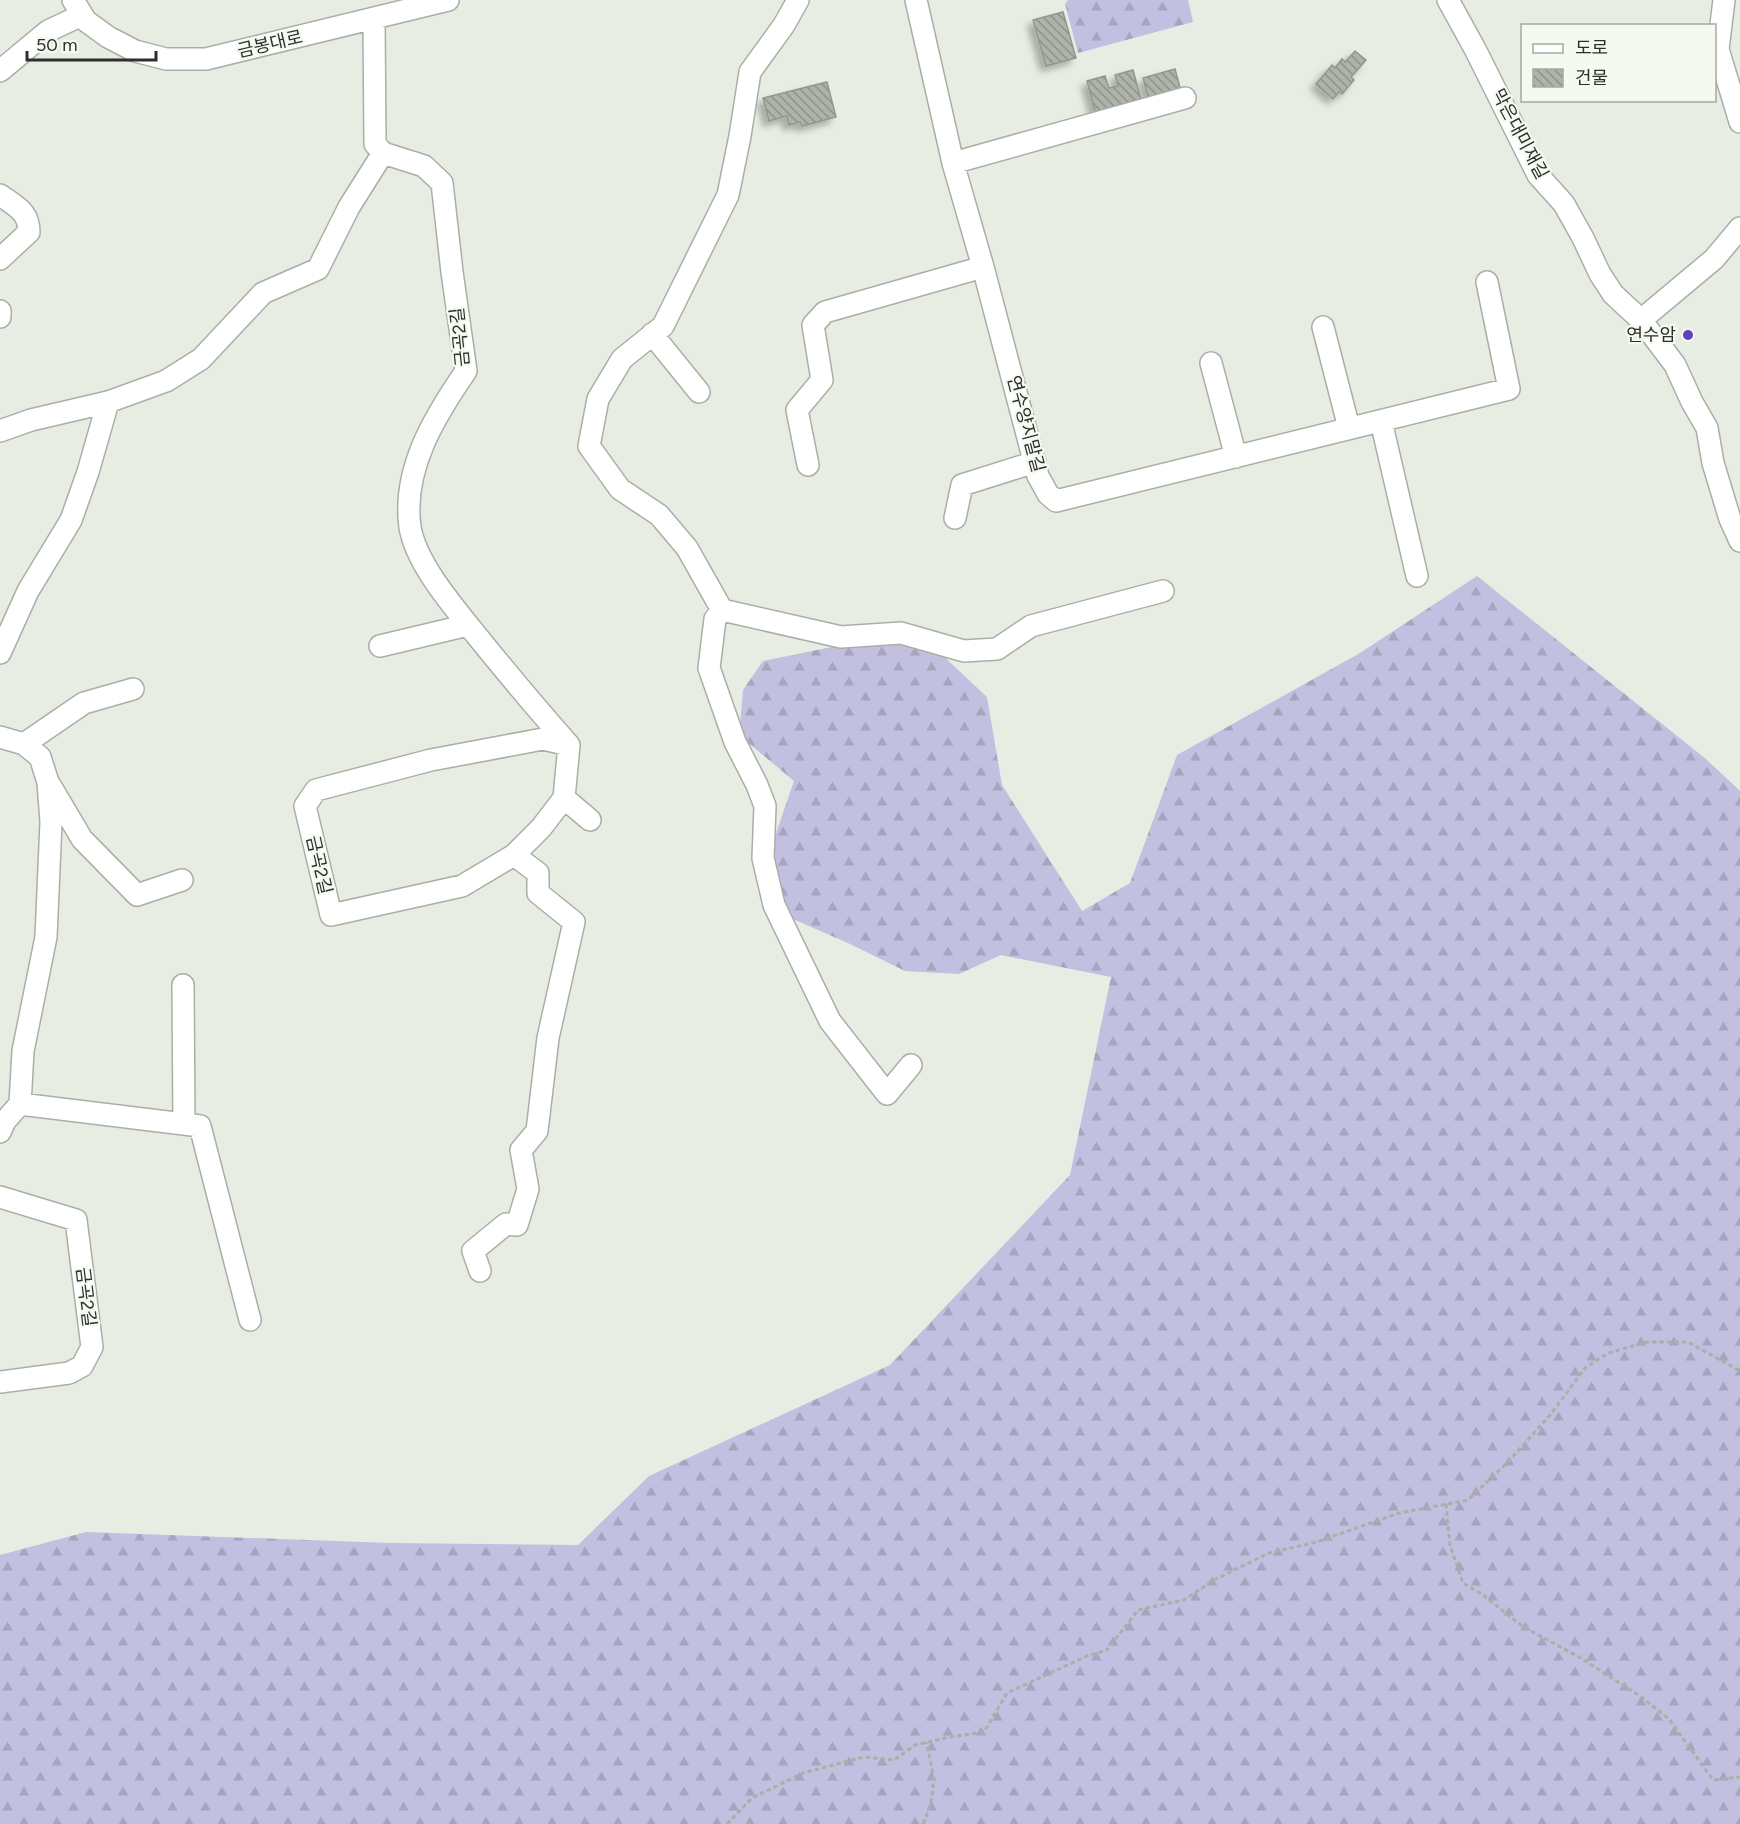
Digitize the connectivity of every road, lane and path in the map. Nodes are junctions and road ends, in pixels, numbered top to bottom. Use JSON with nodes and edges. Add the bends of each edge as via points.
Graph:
{"nodes":[{"id":1,"x":448,"y":0,"type":"edge"},
{"id":2,"x":798,"y":0,"type":"edge"},
{"id":3,"x":916,"y":0,"type":"edge"},
{"id":4,"x":1448,"y":0,"type":"edge"},
{"id":5,"x":1724,"y":0,"type":"edge"},
{"id":6,"x":77,"y":7,"type":"edge"},
{"id":7,"x":374,"y":19,"type":"junction"},
{"id":8,"x":0,"y":71,"type":"edge"},
{"id":9,"x":1185,"y":98,"type":"dead end"},
{"id":10,"x":1740,"y":122,"type":"edge"},
{"id":11,"x":383,"y":153,"type":"junction"},
{"id":12,"x":953,"y":163,"type":"junction"},
{"id":13,"x":0,"y":195,"type":"edge"},
{"id":14,"x":1740,"y":228,"type":"edge"},
{"id":15,"x":0,"y":259,"type":"edge"},
{"id":16,"x":983,"y":267,"type":"junction"},
{"id":17,"x":1487,"y":282,"type":"dead end"},
{"id":18,"x":0,"y":311,"type":"edge"},
{"id":19,"x":0,"y":317,"type":"edge"},
{"id":20,"x":1641,"y":320,"type":"junction"},
{"id":21,"x":1323,"y":327,"type":"dead end"},
{"id":22,"x":652,"y":334,"type":"junction"},
{"id":23,"x":1211,"y":363,"type":"dead end"},
{"id":24,"x":699,"y":392,"type":"dead end"},
{"id":25,"x":108,"y":402,"type":"junction"},
{"id":26,"x":1381,"y":421,"type":"junction"},
{"id":27,"x":1349,"y":428,"type":"junction"},
{"id":28,"x":0,"y":431,"type":"edge"},
{"id":29,"x":1236,"y":458,"type":"junction"},
{"id":30,"x":1035,"y":462,"type":"junction"},
{"id":31,"x":807,"y":465,"type":"dead end"},
{"id":32,"x":955,"y":518,"type":"dead end"},
{"id":33,"x":1740,"y":541,"type":"edge"},
{"id":34,"x":1417,"y":576,"type":"dead end"},
{"id":35,"x":1163,"y":591,"type":"dead end"},
{"id":36,"x":722,"y":610,"type":"junction"},
{"id":37,"x":468,"y":625,"type":"junction"},
{"id":38,"x":380,"y":646,"type":"dead end"},
{"id":39,"x":0,"y":653,"type":"edge"},
{"id":40,"x":133,"y":689,"type":"dead end"},
{"id":41,"x":0,"y":737,"type":"edge"},
{"id":42,"x":24,"y":744,"type":"junction"},
{"id":43,"x":569,"y":745,"type":"junction"},
{"id":44,"x":48,"y":782,"type":"junction"},
{"id":45,"x":564,"y":798,"type":"junction"},
{"id":46,"x":590,"y":820,"type":"dead end"},
{"id":47,"x":514,"y":855,"type":"junction"},
{"id":48,"x":182,"y":880,"type":"dead end"},
{"id":49,"x":183,"y":985,"type":"dead end"},
{"id":50,"x":911,"y":1065,"type":"dead end"},
{"id":51,"x":20,"y":1104,"type":"junction"},
{"id":52,"x":184,"y":1124,"type":"junction"},
{"id":53,"x":0,"y":1132,"type":"edge"},
{"id":54,"x":0,"y":1197,"type":"edge"},
{"id":55,"x":480,"y":1271,"type":"dead end"},
{"id":56,"x":250,"y":1320,"type":"dead end"},
{"id":57,"x":1740,"y":1371,"type":"edge"},
{"id":58,"x":0,"y":1382,"type":"edge"},
{"id":59,"x":1446,"y":1504,"type":"junction"},
{"id":60,"x":926,"y":1742,"type":"junction"},
{"id":61,"x":1740,"y":1776,"type":"edge"},
{"id":62,"x":727,"y":1824,"type":"edge"},
{"id":63,"x":923,"y":1824,"type":"edge"}],
"edges":[{"from":1,"to":7,"type":"street","name":"금봉대로"},
{"from":2,"to":22,"type":"street","via":[[750,72],[728,195],[663,326]]},
{"from":3,"to":12,"type":"street","name":"연수양지말길"},
{"from":4,"to":20,"type":"street","name":"막은대미재길","via":[[1538,175],[1564,204],[1613,294]]},
{"from":5,"to":10,"type":"street","via":[[1718,49]]},
{"from":6,"to":7,"type":"street","name":"금봉대로","via":[[86,21],[101,32],[135,51],[166,60],[206,59]]},
{"from":6,"to":8,"type":"street"},
{"from":7,"to":11,"type":"street","via":[[375,144]]},
{"from":9,"to":12,"type":"street"},
{"from":11,"to":25,"type":"street","via":[[349,207],[318,269],[263,293],[201,359],[166,381]]},
{"from":11,"to":37,"type":"street","name":"금곡2길","via":[[424,166],[442,183],[466,371],[448,396],[423,447],[409,502],[411,529],[423,561]]},
{"from":12,"to":16,"type":"street","name":"연수양지말길"},
{"from":13,"to":15,"type":"street","via":[[24,212],[29,232]]},
{"from":14,"to":20,"type":"street","via":[[1714,259]]},
{"from":16,"to":30,"type":"street","name":"연수양지말길"},
{"from":16,"to":31,"type":"street","via":[[825,312],[813,326],[822,380],[797,410]]},
{"from":17,"to":26,"type":"street","name":"연수양지말길","via":[[1509,389]]},
{"from":18,"to":19,"type":"street"},
{"from":20,"to":33,"type":"street","name":"막은대미재길","via":[[1675,365],[1707,428],[1713,463]]},
{"from":21,"to":27,"type":"street"},
{"from":22,"to":24,"type":"street"},
{"from":22,"to":36,"type":"street","via":[[622,359],[598,399],[590,446],[620,489],[660,515],[687,548]]},
{"from":23,"to":29,"type":"street"},
{"from":25,"to":28,"type":"street"},
{"from":25,"to":39,"type":"street","via":[[71,520],[28,591]]},
{"from":26,"to":27,"type":"street","name":"연수양지말길"},
{"from":26,"to":34,"type":"street"},
{"from":27,"to":29,"type":"street","name":"연수양지말길"},
{"from":29,"to":30,"type":"street","name":"연수양지말길","via":[[1056,501],[1043,485]]},
{"from":30,"to":32,"type":"street","via":[[962,484]]},
{"from":35,"to":36,"type":"street","via":[[1031,626],[997,649],[964,651],[901,633],[841,637]]},
{"from":36,"to":50,"type":"street","via":[[715,619],[709,668],[735,742],[765,806],[763,858],[774,905],[830,1021],[887,1094]]},
{"from":37,"to":38,"type":"street"},
{"from":37,"to":43,"type":"street","name":"금곡2길"},
{"from":40,"to":42,"type":"street","via":[[84,703]]},
{"from":41,"to":42,"type":"street"},
{"from":42,"to":44,"type":"street","via":[[40,757]]},
{"from":43,"to":45,"type":"street"},
{"from":43,"to":47,"type":"street","name":"금곡2길","via":[[543,739],[431,760],[316,790],[305,806],[331,915],[462,886]]},
{"from":44,"to":48,"type":"street","via":[[82,838],[137,895]]},
{"from":44,"to":51,"type":"street","via":[[51,822],[46,937],[23,1051]]},
{"from":45,"to":46,"type":"street"},
{"from":45,"to":47,"type":"street","name":"금곡2길"},
{"from":47,"to":55,"type":"street","via":[[538,873],[538,892],[574,922],[548,1038],[537,1131],[521,1150],[528,1188],[517,1225],[506,1224],[473,1251]]},
{"from":49,"to":52,"type":"street"},
{"from":51,"to":52,"type":"street"},
{"from":51,"to":53,"type":"street"},
{"from":52,"to":56,"type":"street","via":[[200,1126]]},
{"from":54,"to":58,"type":"street","name":"금곡2길","via":[[76,1220],[92,1347],[82,1366],[69,1373]]},
{"from":57,"to":59,"type":"path","via":[[1688,1341],[1647,1342],[1608,1353],[1585,1368],[1551,1414],[1468,1500]]},
{"from":59,"to":60,"type":"path","via":[[1399,1513],[1317,1542],[1269,1553],[1184,1600],[1138,1610],[1107,1650],[1007,1693],[984,1732]]},
{"from":59,"to":61,"type":"path","via":[[1450,1545],[1462,1583],[1484,1595],[1522,1626],[1640,1696],[1669,1719],[1713,1780]]},
{"from":60,"to":62,"type":"path","via":[[915,1744],[894,1760],[864,1757],[803,1773],[752,1798]]},
{"from":60,"to":63,"type":"path","via":[[935,1779]]}]}
